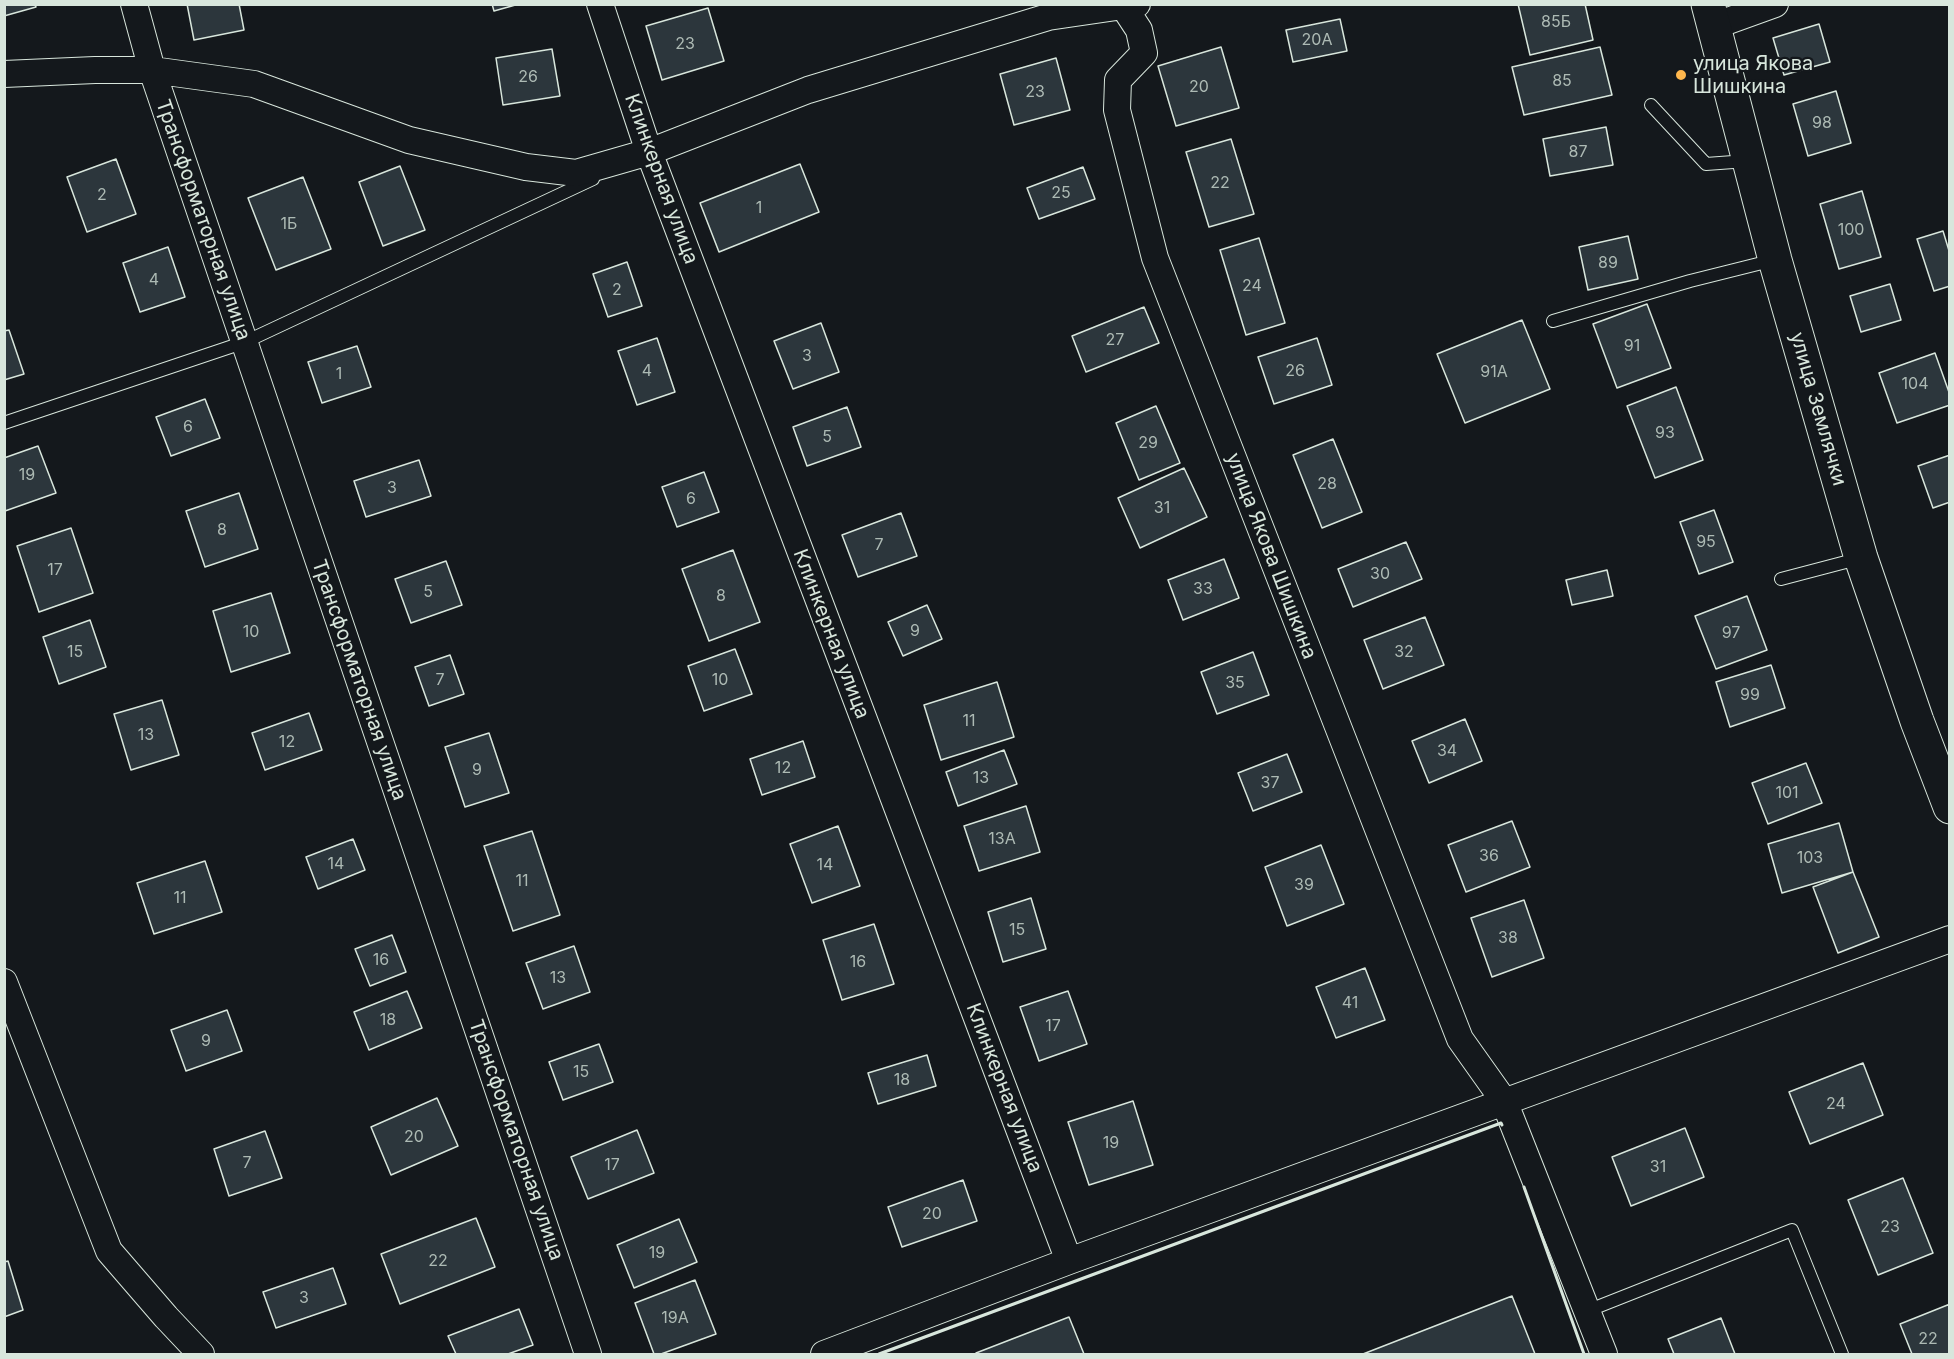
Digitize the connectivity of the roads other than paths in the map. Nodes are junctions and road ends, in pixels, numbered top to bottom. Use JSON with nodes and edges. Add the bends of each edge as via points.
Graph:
{"nodes":[{"id":1,"x":134,"y":4,"type":"edge"},
{"id":2,"x":600,"y":4,"type":"edge"},
{"id":3,"x":1775,"y":4,"type":"edge"},
{"id":4,"x":1127,"y":5,"type":"edge"},
{"id":5,"x":1711,"y":15,"type":"edge"},
{"id":6,"x":152,"y":70,"type":"junction"},
{"id":7,"x":4,"y":74,"type":"edge"},
{"id":8,"x":1651,"y":105,"type":"dead end"},
{"id":9,"x":649,"y":153,"type":"junction"},
{"id":10,"x":1748,"y":161,"type":"junction"},
{"id":11,"x":1775,"y":260,"type":"junction"},
{"id":12,"x":1553,"y":321,"type":"dead end"},
{"id":13,"x":245,"y":342,"type":"junction"},
{"id":14,"x":4,"y":423,"type":"edge"},
{"id":15,"x":1861,"y":558,"type":"junction"},
{"id":16,"x":1781,"y":579,"type":"dead end"},
{"id":17,"x":1950,"y":807,"type":"edge"},
{"id":18,"x":1950,"y":939,"type":"edge"},
{"id":19,"x":4,"y":982,"type":"edge"},
{"id":20,"x":1504,"y":1101,"type":"junction"},
{"id":21,"x":1069,"y":1260,"type":"junction"},
{"id":22,"x":1587,"y":1311,"type":"junction"},
{"id":23,"x":201,"y":1354,"type":"edge"},
{"id":24,"x":588,"y":1354,"type":"edge"},
{"id":25,"x":824,"y":1354,"type":"edge"},
{"id":26,"x":1604,"y":1354,"type":"edge"},
{"id":27,"x":1842,"y":1354,"type":"edge"}],
"edges":[{"from":1,"to":6,"type":"street","name":"Трансформаторная улица"},
{"from":2,"to":9,"type":"street","name":"Клинкерная улица"},
{"from":3,"to":5,"type":"street"},
{"from":4,"to":9,"type":"street","via":[[1048,17],[808,90]]},
{"from":4,"to":20,"type":"street","name":"улица Якова Шишкина","via":[[1140,30],[1144,53],[1118,80],[1117,110],[1155,258],[1460,1039]]},
{"from":5,"to":10,"type":"main road","name":"улица Землячки"},
{"from":6,"to":7,"type":"street"},
{"from":6,"to":9,"type":"street","via":[[254,84],[409,141],[526,167],[576,173]]},
{"from":6,"to":13,"type":"street","name":"Трансформаторная улица"},
{"from":8,"to":10,"type":"lane","via":[[1706,164]]},
{"from":9,"to":13,"type":"lane"},
{"from":9,"to":21,"type":"street","name":"Клинкерная улица"},
{"from":10,"to":11,"type":"main road","name":"улица Землячки"},
{"from":11,"to":12,"type":"lane"},
{"from":11,"to":15,"type":"main road","name":"улица Землячки"},
{"from":13,"to":14,"type":"lane"},
{"from":13,"to":24,"type":"street","name":"Трансформаторная улица"},
{"from":15,"to":16,"type":"lane"},
{"from":15,"to":17,"type":"main road","name":"улица Землячки"},
{"from":18,"to":20,"type":"street"},
{"from":19,"to":23,"type":"street","via":[[109,1251]]},
{"from":20,"to":21,"type":"street"},
{"from":20,"to":22,"type":"street"},
{"from":21,"to":25,"type":"street"},
{"from":22,"to":26,"type":"street"},
{"from":22,"to":27,"type":"lane","via":[[1792,1230]]}]}
